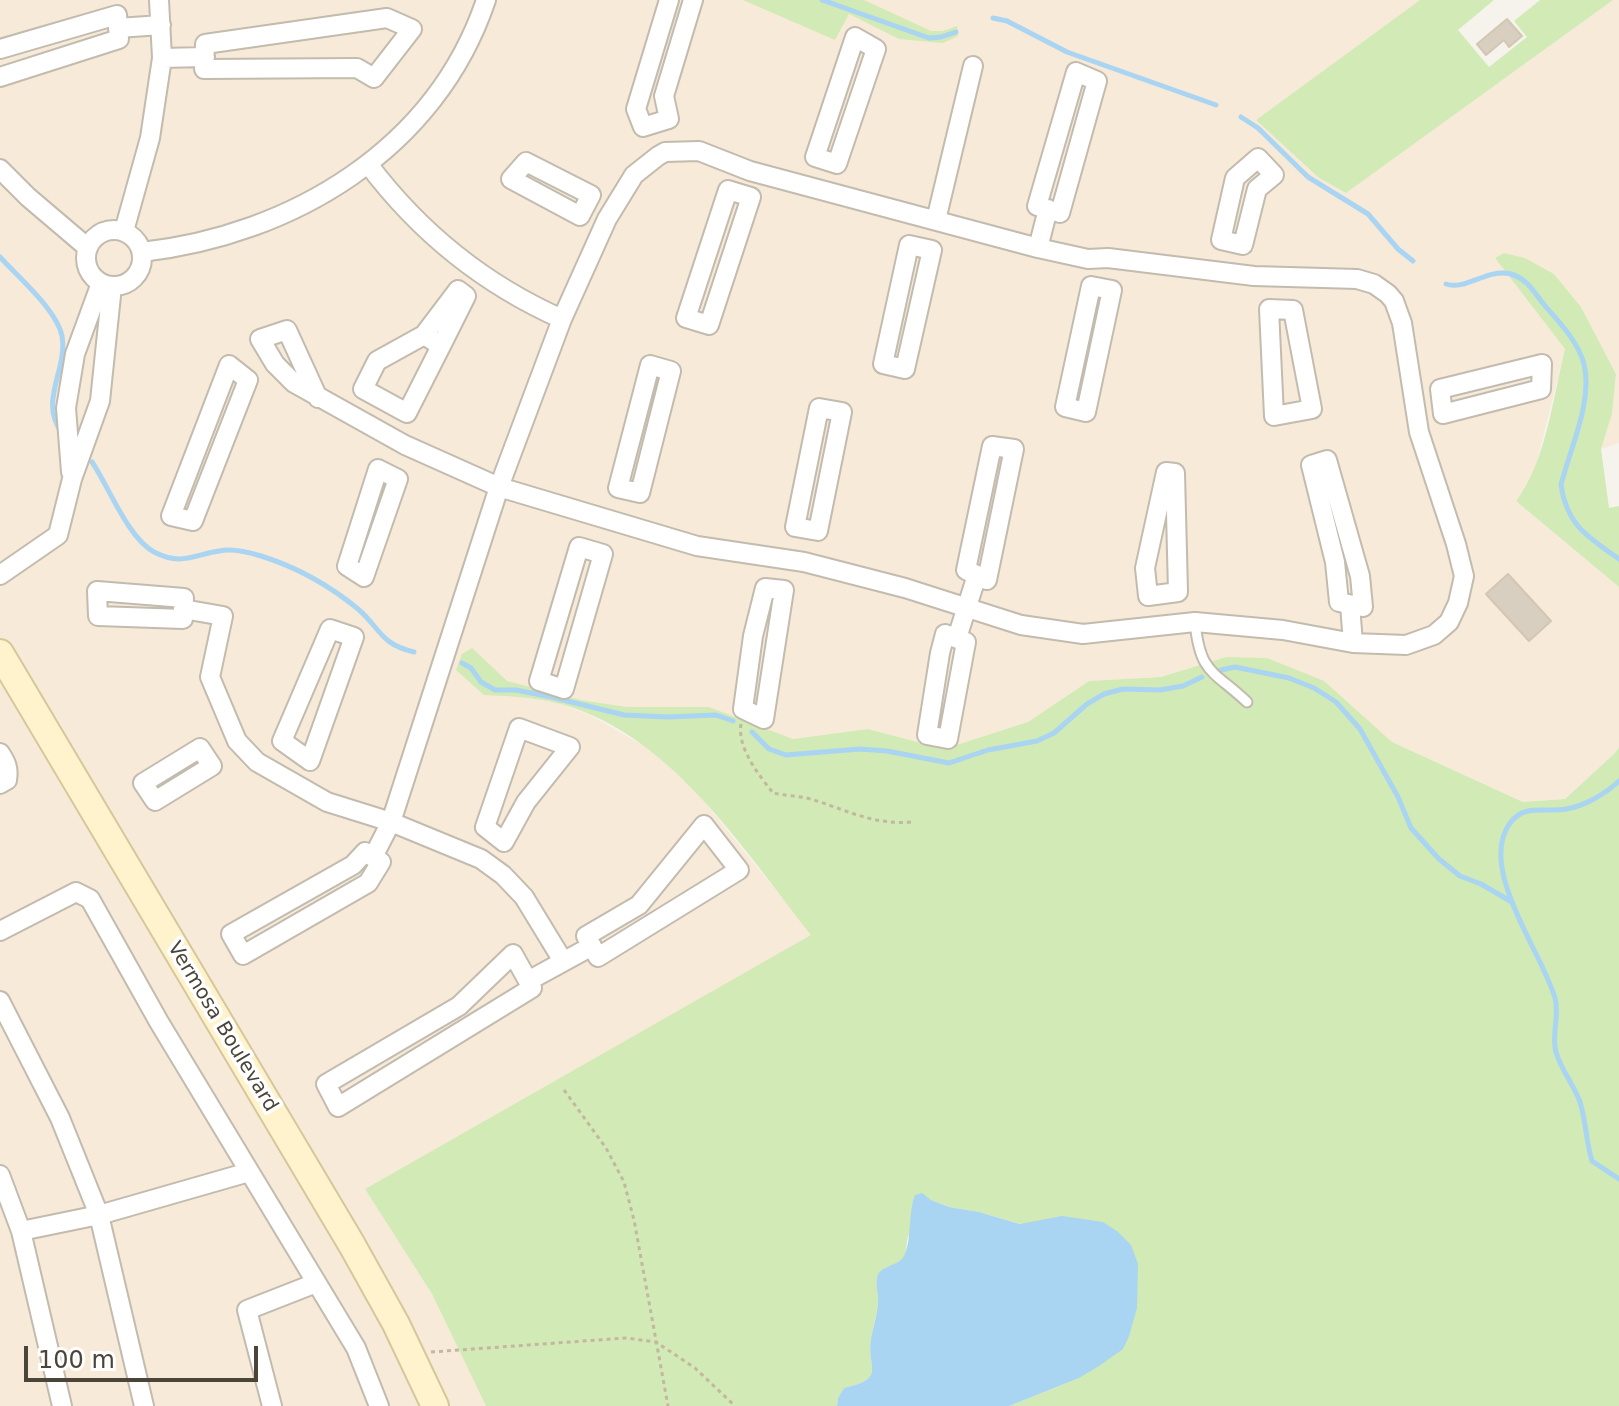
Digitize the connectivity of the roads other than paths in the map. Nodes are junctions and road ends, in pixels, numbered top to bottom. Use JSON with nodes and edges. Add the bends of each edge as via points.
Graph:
{"nodes":[{"id":1,"x":159,"y":0,"type":"edge"},
{"id":2,"x":486,"y":0,"type":"edge"},
{"id":3,"x":669,"y":0,"type":"edge"},
{"id":4,"x":693,"y":0,"type":"edge"},
{"id":5,"x":161,"y":25,"type":"junction"},
{"id":6,"x":118,"y":28,"type":"junction"},
{"id":7,"x":0,"y":49,"type":"edge"},
{"id":8,"x":205,"y":57,"type":"junction"},
{"id":9,"x":162,"y":58,"type":"junction"},
{"id":10,"x":973,"y":66,"type":"dead end"},
{"id":11,"x":0,"y":77,"type":"edge"},
{"id":12,"x":657,"y":123,"type":"junction"},
{"id":13,"x":665,"y":152,"type":"junction"},
{"id":14,"x":826,"y":161,"type":"junction"},
{"id":15,"x":368,"y":164,"type":"junction"},
{"id":16,"x":0,"y":169,"type":"edge"},
{"id":17,"x":750,"y":171,"type":"junction"},
{"id":18,"x":822,"y":189,"type":"junction"},
{"id":19,"x":740,"y":194,"type":"junction"},
{"id":20,"x":585,"y":206,"type":"dead end"},
{"id":21,"x":1048,"y":209,"type":"junction"},
{"id":22,"x":607,"y":219,"type":"junction"},
{"id":23,"x":933,"y":219,"type":"junction"},
{"id":24,"x":124,"y":231,"type":"junction"},
{"id":25,"x":1232,"y":243,"type":"dead end"},
{"id":26,"x":921,"y":247,"type":"junction"},
{"id":27,"x":88,"y":248,"type":"junction"},
{"id":28,"x":1038,"y":248,"type":"junction"},
{"id":29,"x":142,"y":252,"type":"junction"},
{"id":30,"x":1108,"y":258,"type":"junction"},
{"id":31,"x":1228,"y":273,"type":"junction"},
{"id":32,"x":1281,"y":278,"type":"junction"},
{"id":33,"x":107,"y":284,"type":"junction"},
{"id":34,"x":1102,"y":288,"type":"junction"},
{"id":35,"x":1280,"y":310,"type":"junction"},
{"id":36,"x":562,"y":319,"type":"junction"},
{"id":37,"x":424,"y":335,"type":"junction"},
{"id":38,"x":441,"y":346,"type":"junction"},
{"id":39,"x":267,"y":353,"type":"junction"},
{"id":40,"x":238,"y":372,"type":"junction"},
{"id":41,"x":318,"y":398,"type":"junction"},
{"id":42,"x":386,"y":402,"type":"junction"},
{"id":43,"x":1441,"y":402,"type":"junction"},
{"id":44,"x":1415,"y":406,"type":"junction"},
{"id":45,"x":371,"y":427,"type":"junction"},
{"id":46,"x":405,"y":445,"type":"junction"},
{"id":47,"x":389,"y":474,"type":"junction"},
{"id":48,"x":72,"y":479,"type":"junction"},
{"id":49,"x":499,"y":487,"type":"junction"},
{"id":50,"x":628,"y":491,"type":"junction"},
{"id":51,"x":599,"y":519,"type":"junction"},
{"id":52,"x":620,"y":524,"type":"junction"},
{"id":53,"x":807,"y":529,"type":"junction"},
{"id":54,"x":590,"y":550,"type":"junction"},
{"id":55,"x":781,"y":560,"type":"junction"},
{"id":56,"x":804,"y":562,"type":"junction"},
{"id":57,"x":0,"y":575,"type":"edge"},
{"id":58,"x":977,"y":575,"type":"junction"},
{"id":59,"x":1162,"y":594,"type":"junction"},
{"id":60,"x":1350,"y":605,"type":"junction"},
{"id":61,"x":183,"y":609,"type":"dead end"},
{"id":62,"x":966,"y":609,"type":"junction"},
{"id":63,"x":1195,"y":622,"type":"junction"},
{"id":64,"x":1163,"y":624,"type":"junction"},
{"id":65,"x":957,"y":638,"type":"junction"},
{"id":66,"x":1353,"y":643,"type":"junction"},
{"id":67,"x":0,"y":653,"type":"edge"},
{"id":68,"x":1247,"y":702,"type":"dead end"},
{"id":69,"x":743,"y":709,"type":"road end"},
{"id":70,"x":237,"y":741,"type":"junction"},
{"id":71,"x":296,"y":751,"type":"junction"},
{"id":72,"x":0,"y":753,"type":"edge"},
{"id":73,"x":206,"y":758,"type":"dead end"},
{"id":74,"x":280,"y":778,"type":"junction"},
{"id":75,"x":0,"y":784,"type":"edge"},
{"id":76,"x":391,"y":822,"type":"junction"},
{"id":77,"x":495,"y":835,"type":"junction"},
{"id":78,"x":373,"y":857,"type":"junction"},
{"id":79,"x":481,"y":859,"type":"junction"},
{"id":80,"x":0,"y":931,"type":"edge"},
{"id":81,"x":592,"y":946,"type":"junction"},
{"id":82,"x":563,"y":961,"type":"junction"},
{"id":83,"x":528,"y":981,"type":"junction"},
{"id":84,"x":0,"y":1001,"type":"edge"},
{"id":85,"x":249,"y":1172,"type":"junction"},
{"id":86,"x":0,"y":1175,"type":"edge"},
{"id":87,"x":99,"y":1215,"type":"junction"},
{"id":88,"x":21,"y":1231,"type":"junction"},
{"id":89,"x":316,"y":1283,"type":"junction"},
{"id":90,"x":62,"y":1406,"type":"edge"},
{"id":91,"x":144,"y":1406,"type":"edge"},
{"id":92,"x":272,"y":1406,"type":"edge"},
{"id":93,"x":379,"y":1406,"type":"edge"},
{"id":94,"x":435,"y":1406,"type":"edge"}],
"edges":[{"from":1,"to":5,"type":"street"},
{"from":2,"to":15,"type":"street","via":[[468,47],[441,91]]},
{"from":3,"to":12,"type":"street","via":[[636,109],[643,127]]},
{"from":4,"to":12,"type":"street","via":[[664,96],[669,119]]},
{"from":5,"to":6,"type":"street"},
{"from":5,"to":9,"type":"street"},
{"from":6,"to":7,"type":"street","via":[[117,15]]},
{"from":6,"to":11,"type":"street","via":[[119,39]]},
{"from":8,"to":8,"type":"street","via":[[204,69],[357,68],[374,78],[412,29],[387,18],[205,44]]},
{"from":8,"to":9,"type":"street"},
{"from":9,"to":24,"type":"street","via":[[150,138]]},
{"from":10,"to":23,"type":"street"},
{"from":12,"to":13,"type":"street"},
{"from":13,"to":17,"type":"street","via":[[699,151]]},
{"from":13,"to":22,"type":"street","via":[[634,175]]},
{"from":14,"to":14,"type":"street","via":[[837,164],[876,49],[855,37],[815,157]]},
{"from":14,"to":18,"type":"street"},
{"from":15,"to":29,"type":"street","via":[[263,224],[203,243]]},
{"from":15,"to":36,"type":"street","via":[[406,211],[452,254],[504,291]]},
{"from":16,"to":27,"type":"street"},
{"from":17,"to":18,"type":"street"},
{"from":17,"to":19,"type":"street"},
{"from":18,"to":23,"type":"street"},
{"from":19,"to":19,"type":"street","via":[[751,197],[709,325],[686,318],[728,190]]},
{"from":20,"to":22,"type":"street"},
{"from":21,"to":21,"type":"street","via":[[1060,213],[1097,81],[1076,72],[1037,206]]},
{"from":21,"to":28,"type":"street"},
{"from":22,"to":36,"type":"street"},
{"from":23,"to":26,"type":"street"},
{"from":23,"to":28,"type":"street"},
{"from":24,"to":27,"type":"street","via":[[107,230]]},
{"from":24,"to":29,"type":"street"},
{"from":25,"to":31,"type":"street"},
{"from":26,"to":26,"type":"street","via":[[932,250],[905,369],[883,364],[909,245]]},
{"from":27,"to":33,"type":"street","via":[[87,264],[95,278]]},
{"from":28,"to":30,"type":"street"},
{"from":29,"to":33,"type":"street","via":[[136,276]]},
{"from":30,"to":31,"type":"street"},
{"from":30,"to":34,"type":"street"},
{"from":31,"to":32,"type":"street"},
{"from":32,"to":35,"type":"street"},
{"from":32,"to":44,"type":"street","via":[[1357,279],[1388,294],[1402,323]]},
{"from":33,"to":48,"type":"street","via":[[100,401]]},
{"from":33,"to":48,"type":"street","via":[[75,354],[66,408]]},
{"from":34,"to":34,"type":"street","via":[[1112,290],[1086,412],[1065,407],[1091,286]]},
{"from":35,"to":35,"type":"street","via":[[1293,310],[1312,409],[1274,416],[1269,309]]},
{"from":36,"to":49,"type":"street"},
{"from":37,"to":38,"type":"street"},
{"from":37,"to":38,"type":"street","via":[[458,290],[466,296]]},
{"from":37,"to":42,"type":"street","via":[[377,361],[363,389]]},
{"from":38,"to":42,"type":"street","via":[[407,413]]},
{"from":39,"to":40,"type":"street"},
{"from":39,"to":41,"type":"street","via":[[294,383]]},
{"from":39,"to":41,"type":"street","via":[[260,339],[287,330]]},
{"from":40,"to":40,"type":"street","via":[[248,380],[193,521],[171,516],[229,365]]},
{"from":41,"to":45,"type":"street"},
{"from":42,"to":45,"type":"street"},
{"from":43,"to":43,"type":"street","via":[[1440,389],[1542,364],[1541,389],[1443,414]]},
{"from":43,"to":44,"type":"street"},
{"from":44,"to":66,"type":"street","via":[[1464,576],[1458,603],[1449,622],[1434,635],[1406,645]]},
{"from":45,"to":46,"type":"street"},
{"from":46,"to":47,"type":"street"},
{"from":46,"to":49,"type":"street"},
{"from":47,"to":47,"type":"street","via":[[398,479],[364,577],[347,566],[378,469]]},
{"from":48,"to":57,"type":"street","via":[[58,535]]},
{"from":49,"to":51,"type":"street"},
{"from":49,"to":76,"type":"street"},
{"from":50,"to":50,"type":"street","via":[[640,493],[671,371],[650,365],[618,488]]},
{"from":50,"to":52,"type":"street"},
{"from":51,"to":52,"type":"street"},
{"from":51,"to":54,"type":"street"},
{"from":52,"to":55,"type":"street","via":[[697,546]]},
{"from":53,"to":53,"type":"street","via":[[795,527],[819,408],[842,412],[818,531]]},
{"from":53,"to":56,"type":"street"},
{"from":54,"to":54,"type":"street","via":[[603,554],[564,689],[539,681],[579,547]]},
{"from":55,"to":56,"type":"street"},
{"from":55,"to":69,"type":"street","via":[[773,589],[784,590],[764,719]]},
{"from":56,"to":62,"type":"street"},
{"from":58,"to":58,"type":"street","via":[[966,570],[992,446],[1014,449],[987,580]]},
{"from":58,"to":62,"type":"street"},
{"from":59,"to":59,"type":"street","via":[[1148,596],[1145,568],[1166,472],[1175,473],[1178,592]]},
{"from":59,"to":64,"type":"street"},
{"from":60,"to":60,"type":"street","via":[[1339,602],[1335,562],[1311,465],[1327,460],[1360,576],[1363,607]]},
{"from":60,"to":66,"type":"street"},
{"from":61,"to":70,"type":"street","via":[[223,616],[210,677]]},
{"from":62,"to":64,"type":"street","via":[[1021,625],[1083,634]]},
{"from":62,"to":65,"type":"street"},
{"from":63,"to":64,"type":"street"},
{"from":63,"to":66,"type":"street"},
{"from":63,"to":68,"type":"lane","via":[[1200,658]]},
{"from":65,"to":65,"type":"street","via":[[945,634],[927,735],[948,739],[966,642]]},
{"from":67,"to":94,"type":"main road","name":"Vermosa Boulevard","via":[[352,1245]]},
{"from":70,"to":73,"type":"street"},
{"from":70,"to":74,"type":"street"},
{"from":71,"to":71,"type":"street","via":[[310,761],[354,637],[330,629],[282,741]]},
{"from":71,"to":74,"type":"street"},
{"from":72,"to":75,"type":"street","via":[[8,773]]},
{"from":74,"to":76,"type":"street","via":[[327,802]]},
{"from":76,"to":78,"type":"street"},
{"from":76,"to":79,"type":"street"},
{"from":77,"to":77,"type":"street","via":[[504,842],[526,802],[570,747],[519,728],[485,827]]},
{"from":77,"to":79,"type":"street"},
{"from":78,"to":78,"type":"street","via":[[365,852],[353,865],[231,934],[243,955],[368,883],[381,862]]},
{"from":79,"to":82,"type":"street","via":[[524,897]]},
{"from":80,"to":85,"type":"street","via":[[76,892],[90,899]]},
{"from":81,"to":81,"type":"street","via":[[586,936],[639,905],[704,825],[739,870],[598,957]]},
{"from":81,"to":82,"type":"street"},
{"from":82,"to":83,"type":"street"},
{"from":83,"to":83,"type":"street","via":[[513,954],[459,1006],[326,1084],[338,1107],[532,988]]},
{"from":84,"to":87,"type":"street","via":[[60,1118]]},
{"from":85,"to":87,"type":"street"},
{"from":85,"to":89,"type":"street"},
{"from":86,"to":88,"type":"street"},
{"from":87,"to":88,"type":"street"},
{"from":87,"to":91,"type":"street"},
{"from":88,"to":90,"type":"street"},
{"from":89,"to":92,"type":"street","via":[[240,1304]]},
{"from":89,"to":93,"type":"street","via":[[356,1348]]}]}
